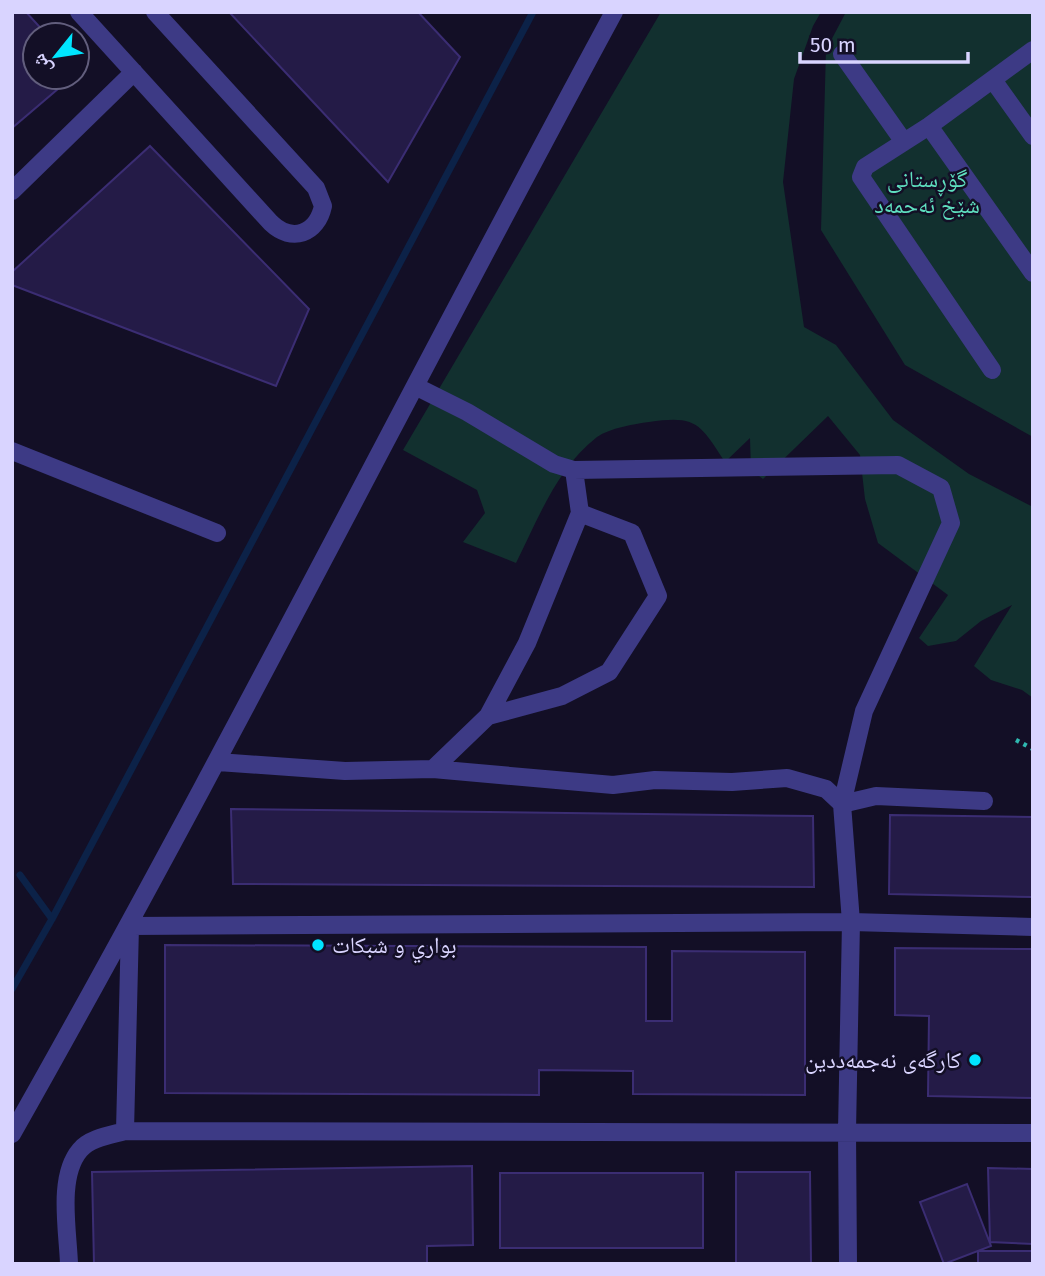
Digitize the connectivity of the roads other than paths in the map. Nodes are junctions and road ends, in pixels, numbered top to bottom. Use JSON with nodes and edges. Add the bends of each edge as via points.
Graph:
{"nodes":[{"id":1,"x":79,"y":12,"type":"edge"},
{"id":2,"x":155,"y":12,"type":"edge"},
{"id":3,"x":614,"y":12,"type":"edge"},
{"id":4,"x":1033,"y":50,"type":"edge"},
{"id":5,"x":842,"y":54,"type":"dead end"},
{"id":6,"x":134,"y":72,"type":"junction"},
{"id":7,"x":993,"y":80,"type":"junction"},
{"id":8,"x":929,"y":126,"type":"junction"},
{"id":9,"x":1033,"y":136,"type":"edge"},
{"id":10,"x":904,"y":142,"type":"junction"},
{"id":11,"x":12,"y":191,"type":"edge"},
{"id":12,"x":1033,"y":273,"type":"edge"},
{"id":13,"x":992,"y":370,"type":"dead end"},
{"id":14,"x":415,"y":386,"type":"junction"},
{"id":15,"x":12,"y":451,"type":"edge"},
{"id":16,"x":574,"y":470,"type":"junction"},
{"id":17,"x":580,"y":513,"type":"junction"},
{"id":18,"x":217,"y":533,"type":"dead end"},
{"id":19,"x":488,"y":716,"type":"junction"},
{"id":20,"x":218,"y":762,"type":"junction"},
{"id":21,"x":433,"y":769,"type":"junction"},
{"id":22,"x":984,"y":801,"type":"dead end"},
{"id":23,"x":842,"y":804,"type":"junction"},
{"id":24,"x":851,"y":922,"type":"junction"},
{"id":25,"x":130,"y":926,"type":"junction"},
{"id":26,"x":1033,"y":927,"type":"edge"},
{"id":27,"x":125,"y":1131,"type":"junction"},
{"id":28,"x":846,"y":1131,"type":"junction"},
{"id":29,"x":1033,"y":1133,"type":"edge"},
{"id":30,"x":12,"y":1134,"type":"edge"},
{"id":31,"x":69,"y":1264,"type":"edge"},
{"id":32,"x":848,"y":1264,"type":"edge"}],
"edges":[{"from":1,"to":6,"type":"street"},
{"from":2,"to":6,"type":"street","via":[[316,188],[323,206],[316,225],[298,235],[279,230]]},
{"from":3,"to":14,"type":"street"},
{"from":4,"to":7,"type":"street"},
{"from":5,"to":10,"type":"street"},
{"from":6,"to":11,"type":"street"},
{"from":7,"to":8,"type":"street"},
{"from":7,"to":9,"type":"street"},
{"from":8,"to":10,"type":"street"},
{"from":8,"to":12,"type":"street"},
{"from":10,"to":13,"type":"street","via":[[866,167],[861,177]]},
{"from":14,"to":16,"type":"street","via":[[554,464]]},
{"from":14,"to":20,"type":"street"},
{"from":15,"to":18,"type":"street"},
{"from":16,"to":17,"type":"street"},
{"from":16,"to":23,"type":"street","via":[[898,465],[941,488],[951,523],[864,711]]},
{"from":17,"to":19,"type":"street","via":[[527,643]]},
{"from":17,"to":19,"type":"street","via":[[632,533],[658,596],[609,672],[562,696]]},
{"from":19,"to":21,"type":"street"},
{"from":20,"to":21,"type":"street","via":[[345,771]]},
{"from":20,"to":25,"type":"street"},
{"from":21,"to":23,"type":"street","via":[[613,785],[787,778],[826,789]]},
{"from":22,"to":23,"type":"street","via":[[876,796]]},
{"from":23,"to":24,"type":"street"},
{"from":24,"to":25,"type":"street"},
{"from":24,"to":26,"type":"street"},
{"from":24,"to":28,"type":"street"},
{"from":25,"to":27,"type":"street"},
{"from":25,"to":30,"type":"street"},
{"from":27,"to":28,"type":"street"},
{"from":27,"to":31,"type":"street","via":[[80,1149],[70,1168]]},
{"from":28,"to":29,"type":"street"},
{"from":28,"to":32,"type":"street"}]}
